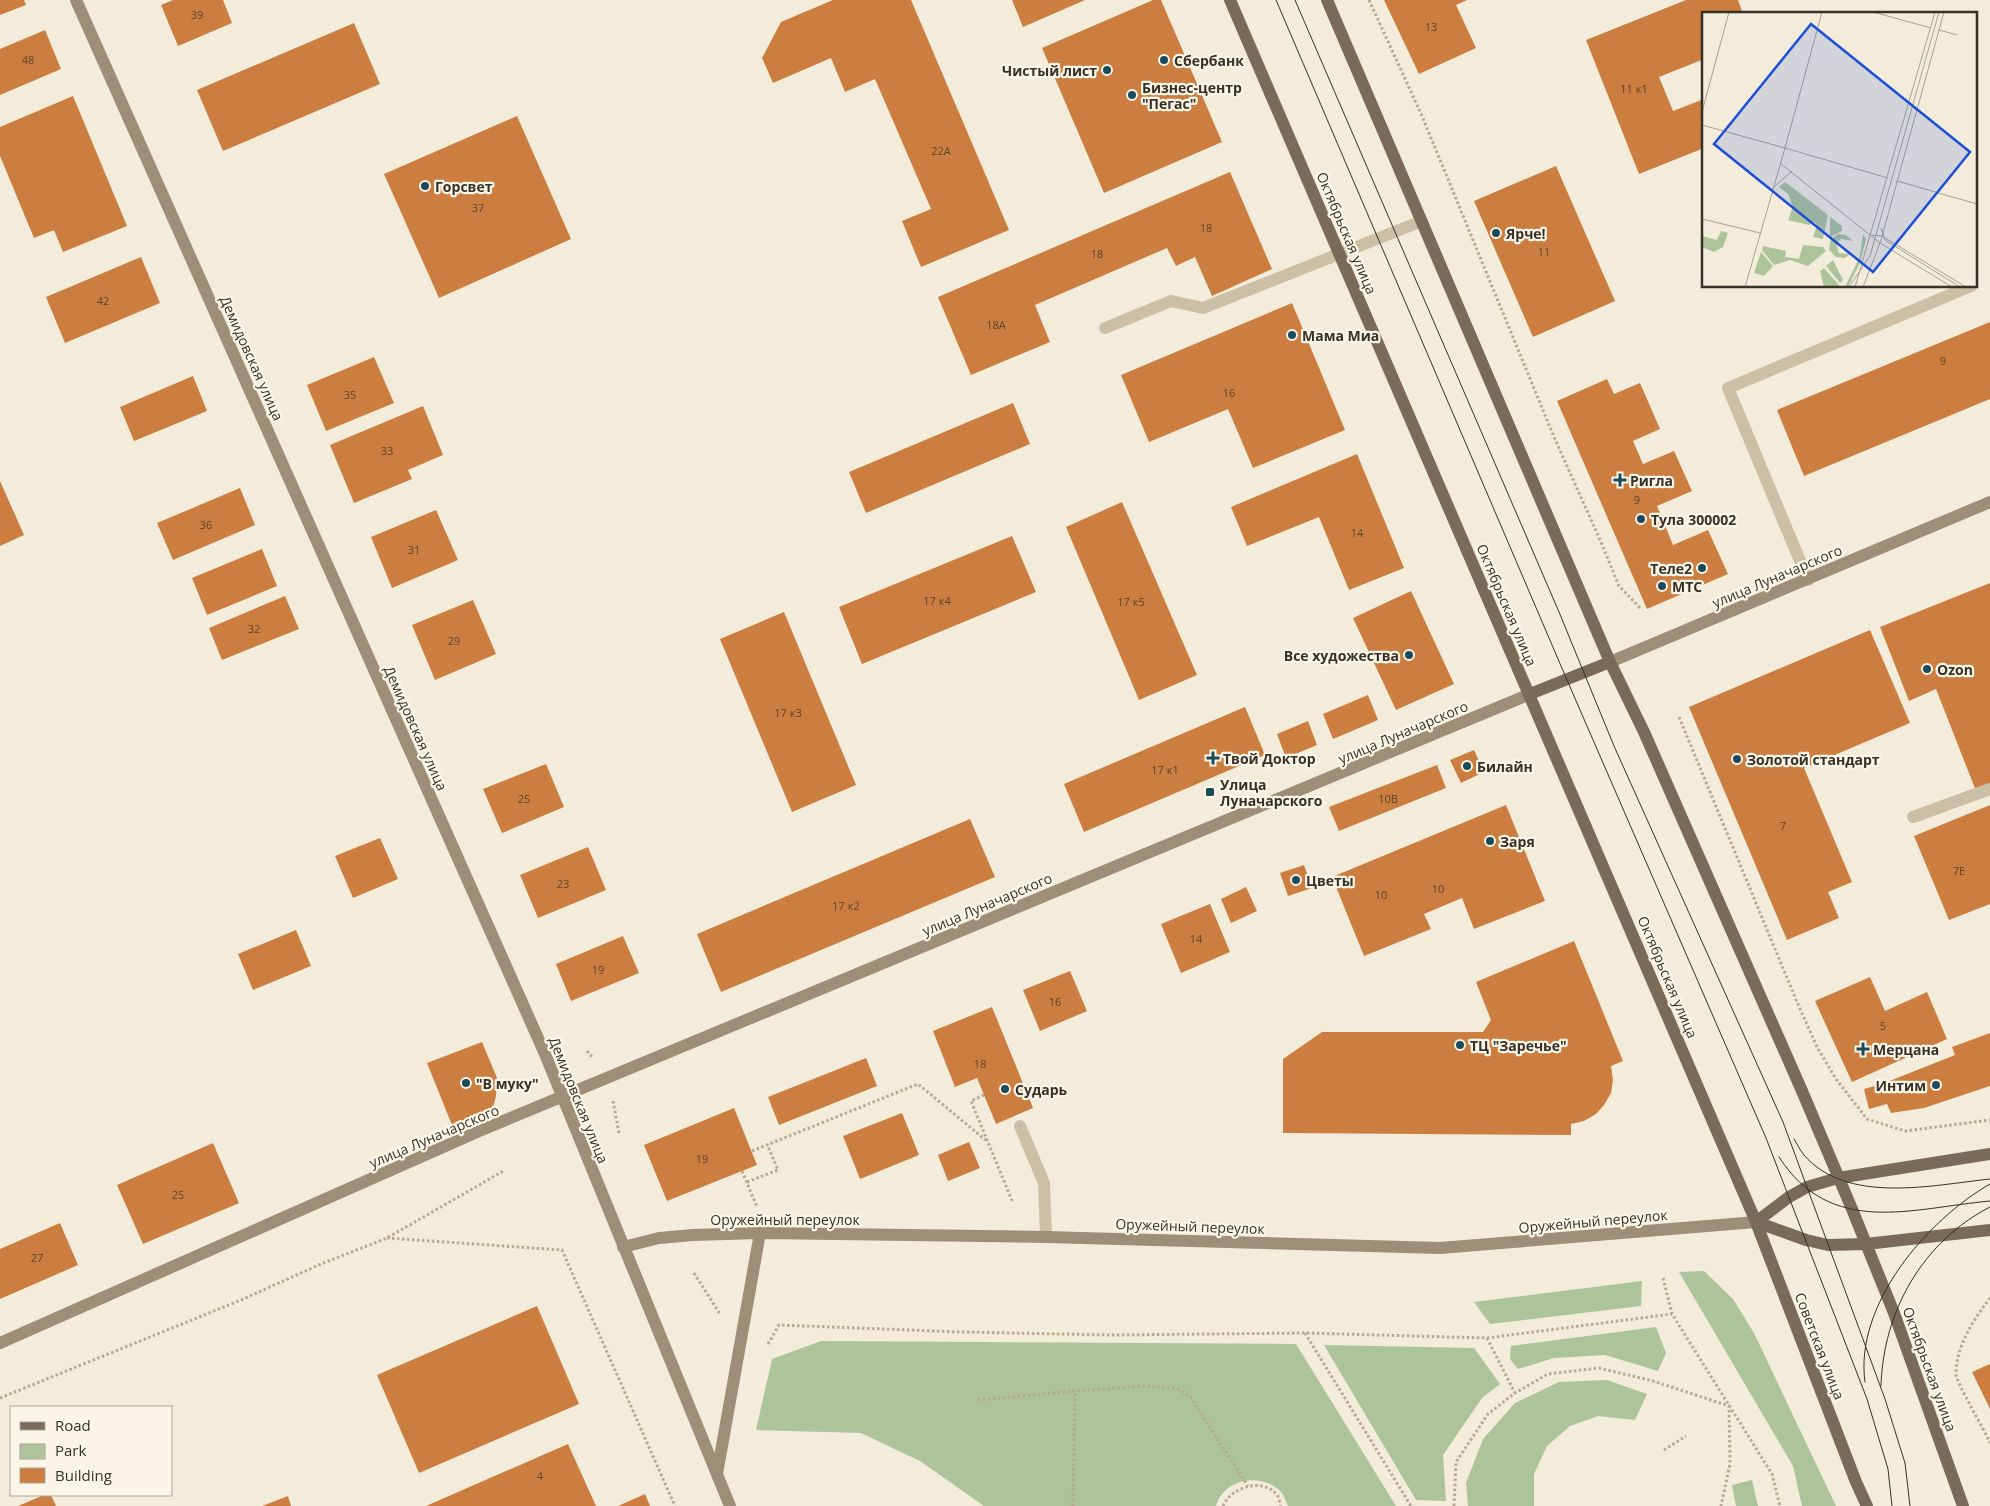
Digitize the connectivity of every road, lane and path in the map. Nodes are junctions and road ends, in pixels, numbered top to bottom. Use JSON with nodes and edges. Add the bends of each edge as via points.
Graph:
{"nodes":[{"id":1,"x":76,"y":0,"type":"edge"},
{"id":2,"x":1230,"y":0,"type":"edge"},
{"id":3,"x":1327,"y":0,"type":"edge"},
{"id":4,"x":1369,"y":0,"type":"edge"},
{"id":5,"x":1422,"y":221,"type":"junction"},
{"id":6,"x":1340,"y":255,"type":"junction"},
{"id":7,"x":1967,"y":288,"type":"edge"},
{"id":8,"x":1106,"y":328,"type":"dead end"},
{"id":9,"x":1990,"y":502,"type":"edge"},
{"id":10,"x":1808,"y":580,"type":"junction"},
{"id":11,"x":1640,"y":609,"type":"dead end"},
{"id":12,"x":1610,"y":662,"type":"junction"},
{"id":13,"x":1530,"y":694,"type":"junction"},
{"id":14,"x":1679,"y":716,"type":"dead end"},
{"id":15,"x":1990,"y":789,"type":"edge"},
{"id":16,"x":1913,"y":817,"type":"dead end"},
{"id":17,"x":984,"y":1096,"type":"dead end"},
{"id":18,"x":562,"y":1098,"type":"junction"},
{"id":19,"x":1990,"y":1120,"type":"edge"},
{"id":20,"x":1020,"y":1126,"type":"dead end"},
{"id":21,"x":988,"y":1142,"type":"junction"},
{"id":22,"x":767,"y":1144,"type":"junction"},
{"id":23,"x":752,"y":1150,"type":"dead end"},
{"id":24,"x":1990,"y":1154,"type":"edge"},
{"id":25,"x":505,"y":1170,"type":"dead end"},
{"id":26,"x":742,"y":1171,"type":"dead end"},
{"id":27,"x":1838,"y":1178,"type":"junction"},
{"id":28,"x":747,"y":1182,"type":"junction"},
{"id":29,"x":1013,"y":1203,"type":"dead end"},
{"id":30,"x":757,"y":1207,"type":"dead end"},
{"id":31,"x":1756,"y":1222,"type":"junction"},
{"id":32,"x":1990,"y":1230,"type":"edge"},
{"id":33,"x":760,"y":1233,"type":"junction"},
{"id":34,"x":1046,"y":1237,"type":"junction"},
{"id":35,"x":387,"y":1238,"type":"junction"},
{"id":36,"x":1866,"y":1244,"type":"junction"},
{"id":37,"x":623,"y":1247,"type":"junction"},
{"id":38,"x":694,"y":1273,"type":"dead end"},
{"id":39,"x":1663,"y":1278,"type":"dead end"},
{"id":40,"x":1990,"y":1298,"type":"edge"},
{"id":41,"x":1672,"y":1314,"type":"junction"},
{"id":42,"x":722,"y":1316,"type":"dead end"},
{"id":43,"x":779,"y":1324,"type":"dead end"},
{"id":44,"x":1305,"y":1332,"type":"junction"},
{"id":45,"x":1487,"y":1338,"type":"junction"},
{"id":46,"x":0,"y":1343,"type":"edge"},
{"id":47,"x":1075,"y":1390,"type":"junction"},
{"id":48,"x":1516,"y":1393,"type":"junction"},
{"id":49,"x":0,"y":1398,"type":"edge"},
{"id":50,"x":978,"y":1400,"type":"dead end"},
{"id":51,"x":1729,"y":1406,"type":"junction"},
{"id":52,"x":1686,"y":1436,"type":"dead end"},
{"id":53,"x":1990,"y":1443,"type":"edge"},
{"id":54,"x":1664,"y":1450,"type":"dead end"},
{"id":55,"x":717,"y":1474,"type":"junction"},
{"id":56,"x":1248,"y":1486,"type":"junction"},
{"id":57,"x":675,"y":1506,"type":"edge"},
{"id":58,"x":730,"y":1506,"type":"edge"},
{"id":59,"x":1073,"y":1506,"type":"edge"},
{"id":60,"x":1223,"y":1506,"type":"edge"},
{"id":61,"x":1281,"y":1506,"type":"edge"},
{"id":62,"x":1411,"y":1506,"type":"edge"},
{"id":63,"x":1454,"y":1506,"type":"edge"},
{"id":64,"x":1721,"y":1506,"type":"edge"},
{"id":65,"x":1780,"y":1506,"type":"edge"},
{"id":66,"x":1867,"y":1506,"type":"edge"},
{"id":67,"x":1963,"y":1506,"type":"edge"}],
"edges":[{"from":1,"to":18,"type":"street","name":"Демидовская улица"},
{"from":2,"to":6,"type":"main road","name":"Октябрьская улица"},
{"from":3,"to":5,"type":"main road"},
{"from":4,"to":11,"type":"path","via":[[1422,116],[1618,586]]},
{"from":5,"to":6,"type":"lane"},
{"from":5,"to":12,"type":"main road"},
{"from":6,"to":8,"type":"lane","via":[[1203,308],[1171,301]]},
{"from":6,"to":13,"type":"main road","name":"Октябрьская улица"},
{"from":7,"to":10,"type":"lane","via":[[1728,388]]},
{"from":9,"to":10,"type":"street","name":"улица Луначарского"},
{"from":10,"to":12,"type":"street","name":"улица Луначарского"},
{"from":12,"to":13,"type":"main road","name":"улица Луначарского"},
{"from":12,"to":27,"type":"main road","via":[[1644,732]]},
{"from":13,"to":18,"type":"street","name":"улица Луначарского"},
{"from":13,"to":31,"type":"main road","name":"Октябрьская улица"},
{"from":14,"to":19,"type":"path","via":[[1797,1002],[1836,1079],[1867,1119],[1905,1131]]},
{"from":15,"to":16,"type":"lane"},
{"from":17,"to":21,"type":"path","via":[[971,1101]]},
{"from":18,"to":37,"type":"street","name":"Демидовская улица"},
{"from":18,"to":46,"type":"street","name":"улица Луначарского","via":[[477,1132]]},
{"from":20,"to":34,"type":"lane","via":[[1044,1183]]},
{"from":21,"to":22,"type":"path","via":[[918,1084]]},
{"from":21,"to":29,"type":"path"},
{"from":22,"to":23,"type":"path"},
{"from":22,"to":28,"type":"path","via":[[778,1170]]},
{"from":24,"to":27,"type":"main road"},
{"from":25,"to":35,"type":"path"},
{"from":26,"to":28,"type":"path"},
{"from":27,"to":31,"type":"main road","via":[[1807,1188]]},
{"from":27,"to":36,"type":"main road"},
{"from":28,"to":30,"type":"path"},
{"from":31,"to":34,"type":"street","name":"Оружейный переулок","via":[[1440,1248]]},
{"from":31,"to":36,"type":"main road","via":[[1828,1245]]},
{"from":31,"to":66,"type":"main road","name":"Советская улица"},
{"from":32,"to":36,"type":"main road"},
{"from":33,"to":34,"type":"street","name":"Оружейный переулок"},
{"from":33,"to":37,"type":"street","name":"Оружейный переулок","via":[[693,1234]]},
{"from":33,"to":55,"type":"street"},
{"from":35,"to":49,"type":"path"},
{"from":35,"to":57,"type":"path","via":[[562,1250]]},
{"from":36,"to":67,"type":"main road","name":"Октябрьская улица"},
{"from":37,"to":55,"type":"street","name":"Демидовская улица"},
{"from":38,"to":42,"type":"path"},
{"from":39,"to":41,"type":"path"},
{"from":40,"to":53,"type":"path","via":[[1962,1343],[1956,1376]]},
{"from":41,"to":45,"type":"path"},
{"from":41,"to":51,"type":"path"},
{"from":43,"to":44,"type":"path","via":[[1111,1335]]},
{"from":44,"to":45,"type":"path"},
{"from":44,"to":62,"type":"path"},
{"from":45,"to":48,"type":"path"},
{"from":47,"to":50,"type":"path"},
{"from":47,"to":56,"type":"path","via":[[1147,1386],[1184,1392]]},
{"from":47,"to":59,"type":"path"},
{"from":48,"to":51,"type":"path","via":[[1548,1374],[1599,1368],[1653,1381]]},
{"from":48,"to":63,"type":"path","via":[[1488,1414],[1456,1462]]},
{"from":51,"to":64,"type":"path","via":[[1730,1464]]},
{"from":51,"to":65,"type":"path","via":[[1772,1474]]},
{"from":52,"to":54,"type":"path"},
{"from":55,"to":58,"type":"street","name":"Демидовская улица"},
{"from":56,"to":60,"type":"path","via":[[1232,1493]]},
{"from":56,"to":61,"type":"path","via":[[1263,1485],[1277,1494]]}]}
